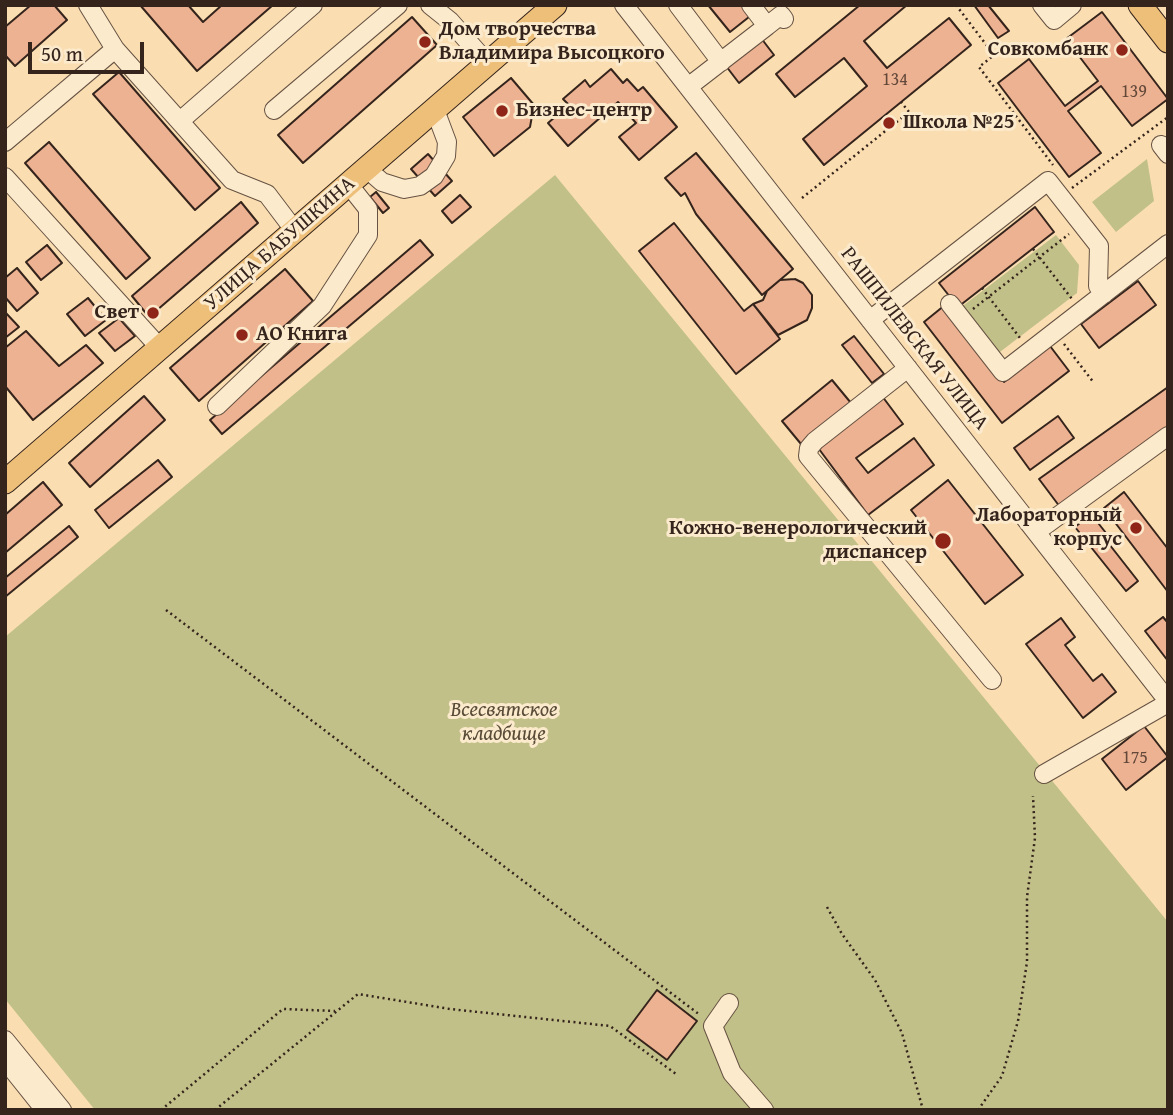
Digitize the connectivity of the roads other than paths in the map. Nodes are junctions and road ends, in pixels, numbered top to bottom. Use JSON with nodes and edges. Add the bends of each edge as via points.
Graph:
{"nodes":[{"id":1,"x":89,"y":5,"type":"edge"},
{"id":2,"x":313,"y":5,"type":"edge"},
{"id":3,"x":398,"y":5,"type":"edge"},
{"id":4,"x":430,"y":5,"type":"edge"},
{"id":5,"x":555,"y":5,"type":"edge"},
{"id":6,"x":624,"y":5,"type":"edge"},
{"id":7,"x":678,"y":5,"type":"edge"},
{"id":8,"x":751,"y":5,"type":"edge"},
{"id":9,"x":1042,"y":5,"type":"edge"},
{"id":10,"x":1072,"y":5,"type":"edge"},
{"id":11,"x":1088,"y":5,"type":"edge"},
{"id":12,"x":1140,"y":5,"type":"edge"},
{"id":13,"x":784,"y":19,"type":"dead end"},
{"id":14,"x":767,"y":26,"type":"junction"},
{"id":15,"x":1057,"y":29,"type":"dead end"},
{"id":16,"x":1168,"y":41,"type":"edge"},
{"id":17,"x":115,"y":49,"type":"junction"},
{"id":18,"x":721,"y":62,"type":"junction"},
{"id":19,"x":488,"y":64,"type":"junction"},
{"id":20,"x":688,"y":87,"type":"junction"},
{"id":21,"x":274,"y":110,"type":"dead end"},
{"id":22,"x":435,"y":110,"type":"junction"},
{"id":23,"x":180,"y":121,"type":"junction"},
{"id":24,"x":5,"y":142,"type":"edge"},
{"id":25,"x":367,"y":169,"type":"junction"},
{"id":26,"x":5,"y":177,"type":"edge"},
{"id":27,"x":349,"y":185,"type":"junction"},
{"id":28,"x":295,"y":231,"type":"junction"},
{"id":29,"x":1168,"y":244,"type":"edge"},
{"id":30,"x":1104,"y":294,"type":"junction"},
{"id":31,"x":956,"y":311,"type":"road end"},
{"id":32,"x":870,"y":320,"type":"junction"},
{"id":33,"x":160,"y":348,"type":"junction"},
{"id":34,"x":908,"y":368,"type":"junction"},
{"id":35,"x":217,"y":406,"type":"dead end"},
{"id":36,"x":1168,"y":436,"type":"edge"},
{"id":37,"x":5,"y":482,"type":"edge"},
{"id":38,"x":1035,"y":532,"type":"junction"},
{"id":39,"x":992,"y":680,"type":"dead end"},
{"id":40,"x":1168,"y":702,"type":"edge"},
{"id":41,"x":1044,"y":774,"type":"dead end"},
{"id":42,"x":729,"y":1003,"type":"dead end"},
{"id":43,"x":6,"y":1048,"type":"edge"},
{"id":44,"x":45,"y":1110,"type":"edge"},
{"id":45,"x":62,"y":1110,"type":"edge"},
{"id":46,"x":764,"y":1110,"type":"edge"}],
"edges":[{"from":1,"to":17,"type":"street"},
{"from":2,"to":23,"type":"street"},
{"from":3,"to":21,"type":"street"},
{"from":4,"to":19,"type":"street"},
{"from":5,"to":19,"type":"main road","name":"УЛИЦА БАБУШКИНА"},
{"from":6,"to":20,"type":"street","name":"РАШПИЛЕВСКАЯ УЛИЦА"},
{"from":7,"to":18,"type":"street"},
{"from":8,"to":14,"type":"street"},
{"from":9,"to":10,"type":"street","via":[[1054,20]]},
{"from":11,"to":15,"type":"street"},
{"from":12,"to":16,"type":"main road"},
{"from":13,"to":14,"type":"street","via":[[781,15]]},
{"from":14,"to":18,"type":"street"},
{"from":17,"to":23,"type":"street"},
{"from":17,"to":24,"type":"street"},
{"from":18,"to":20,"type":"street"},
{"from":19,"to":22,"type":"main road","name":"УЛИЦА БАБУШКИНА"},
{"from":20,"to":32,"type":"street","name":"РАШПИЛЕВСКАЯ УЛИЦА"},
{"from":22,"to":25,"type":"main road","name":"УЛИЦА БАБУШКИНА"},
{"from":22,"to":25,"type":"street","via":[[447,142],[446,156],[434,176],[420,186],[404,189],[382,182]]},
{"from":23,"to":28,"type":"street","via":[[232,180],[267,194]]},
{"from":25,"to":27,"type":"main road","name":"УЛИЦА БАБУШКИНА"},
{"from":26,"to":33,"type":"street"},
{"from":27,"to":28,"type":"main road","name":"УЛИЦА БАБУШКИНА"},
{"from":27,"to":35,"type":"street","via":[[369,209],[368,236],[322,306]]},
{"from":28,"to":33,"type":"main road","name":"УЛИЦА БАБУШКИНА"},
{"from":29,"to":30,"type":"street"},
{"from":30,"to":31,"type":"street","via":[[1003,372]]},
{"from":30,"to":32,"type":"street","via":[[1098,286],[1098,246],[1048,181]]},
{"from":32,"to":34,"type":"street","name":"РАШПИЛЕВСКАЯ УЛИЦА"},
{"from":33,"to":37,"type":"main road","name":"УЛИЦА БАБУШКИНА"},
{"from":34,"to":38,"type":"street","name":"РАШПИЛЕВСКАЯ УЛИЦА"},
{"from":34,"to":39,"type":"street","via":[[815,441],[808,456]]},
{"from":36,"to":38,"type":"street"},
{"from":38,"to":40,"type":"street","name":"РАШПИЛЕВСКАЯ УЛИЦА"},
{"from":40,"to":41,"type":"street"},
{"from":42,"to":46,"type":"street","via":[[713,1026],[732,1073]]},
{"from":43,"to":44,"type":"street"},
{"from":43,"to":45,"type":"street"}]}
